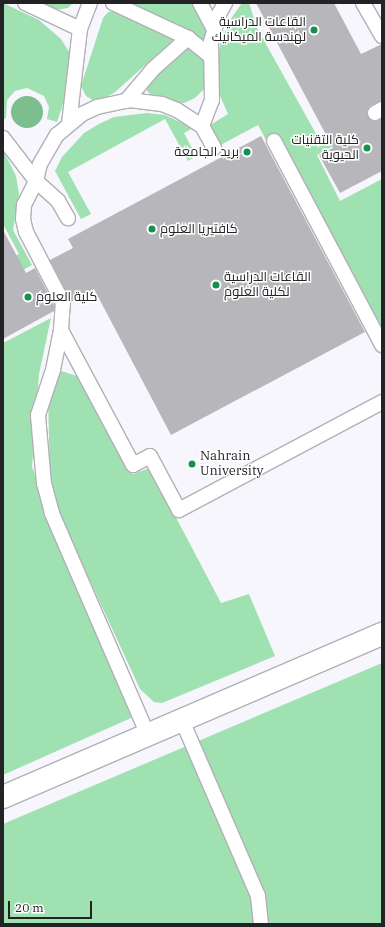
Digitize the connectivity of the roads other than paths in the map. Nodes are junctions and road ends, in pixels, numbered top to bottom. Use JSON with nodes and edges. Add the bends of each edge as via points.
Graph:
{"nodes":[{"id":1,"x":25,"y":3,"type":"edge"},
{"id":2,"x":90,"y":3,"type":"edge"},
{"id":3,"x":113,"y":3,"type":"edge"},
{"id":4,"x":200,"y":3,"type":"edge"},
{"id":5,"x":225,"y":3,"type":"edge"},
{"id":6,"x":363,"y":3,"type":"edge"},
{"id":7,"x":378,"y":20,"type":"edge"},
{"id":8,"x":80,"y":29,"type":"junction"},
{"id":9,"x":214,"y":29,"type":"junction"},
{"id":10,"x":382,"y":36,"type":"edge"},
{"id":11,"x":188,"y":38,"type":"junction"},
{"id":12,"x":209,"y":55,"type":"junction"},
{"id":13,"x":126,"y":101,"type":"junction"},
{"id":14,"x":69,"y":124,"type":"junction"},
{"id":15,"x":202,"y":126,"type":"junction"},
{"id":16,"x":3,"y":138,"type":"edge"},
{"id":17,"x":274,"y":141,"type":"dead end"},
{"id":18,"x":214,"y":148,"type":"dead end"},
{"id":19,"x":36,"y":181,"type":"junction"},
{"id":20,"x":68,"y":218,"type":"dead end"},
{"id":21,"x":61,"y":330,"type":"junction"},
{"id":22,"x":382,"y":345,"type":"edge"},
{"id":23,"x":382,"y":402,"type":"edge"},
{"id":24,"x":382,"y":634,"type":"edge"},
{"id":25,"x":181,"y":718,"type":"junction"},
{"id":26,"x":147,"y":733,"type":"junction"},
{"id":27,"x":3,"y":797,"type":"edge"},
{"id":28,"x":261,"y":924,"type":"edge"}],
"edges":[{"from":1,"to":8,"type":"lane"},
{"from":2,"to":8,"type":"lane"},
{"from":3,"to":11,"type":"lane"},
{"from":4,"to":9,"type":"lane"},
{"from":5,"to":9,"type":"lane"},
{"from":6,"to":7,"type":"lane"},
{"from":7,"to":10,"type":"lane"},
{"from":8,"to":14,"type":"lane"},
{"from":9,"to":12,"type":"lane"},
{"from":11,"to":12,"type":"lane"},
{"from":11,"to":13,"type":"lane","via":[[154,69]]},
{"from":12,"to":15,"type":"lane","via":[[213,77],[212,100]]},
{"from":13,"to":14,"type":"lane","via":[[97,107]]},
{"from":13,"to":15,"type":"lane","via":[[162,104]]},
{"from":14,"to":19,"type":"lane","via":[[47,149]]},
{"from":15,"to":18,"type":"lane"},
{"from":16,"to":19,"type":"lane"},
{"from":17,"to":22,"type":"lane"},
{"from":19,"to":20,"type":"lane","via":[[50,192]]},
{"from":19,"to":21,"type":"lane","via":[[28,192],[23,219],[26,232],[63,303]]},
{"from":21,"to":23,"type":"lane","via":[[133,465],[150,456],[179,510]]},
{"from":21,"to":26,"type":"lane","via":[[53,370],[38,415],[44,484],[52,513]]},
{"from":24,"to":25,"type":"street"},
{"from":25,"to":26,"type":"street"},
{"from":25,"to":28,"type":"lane","via":[[258,896]]},
{"from":26,"to":27,"type":"street"}]}
